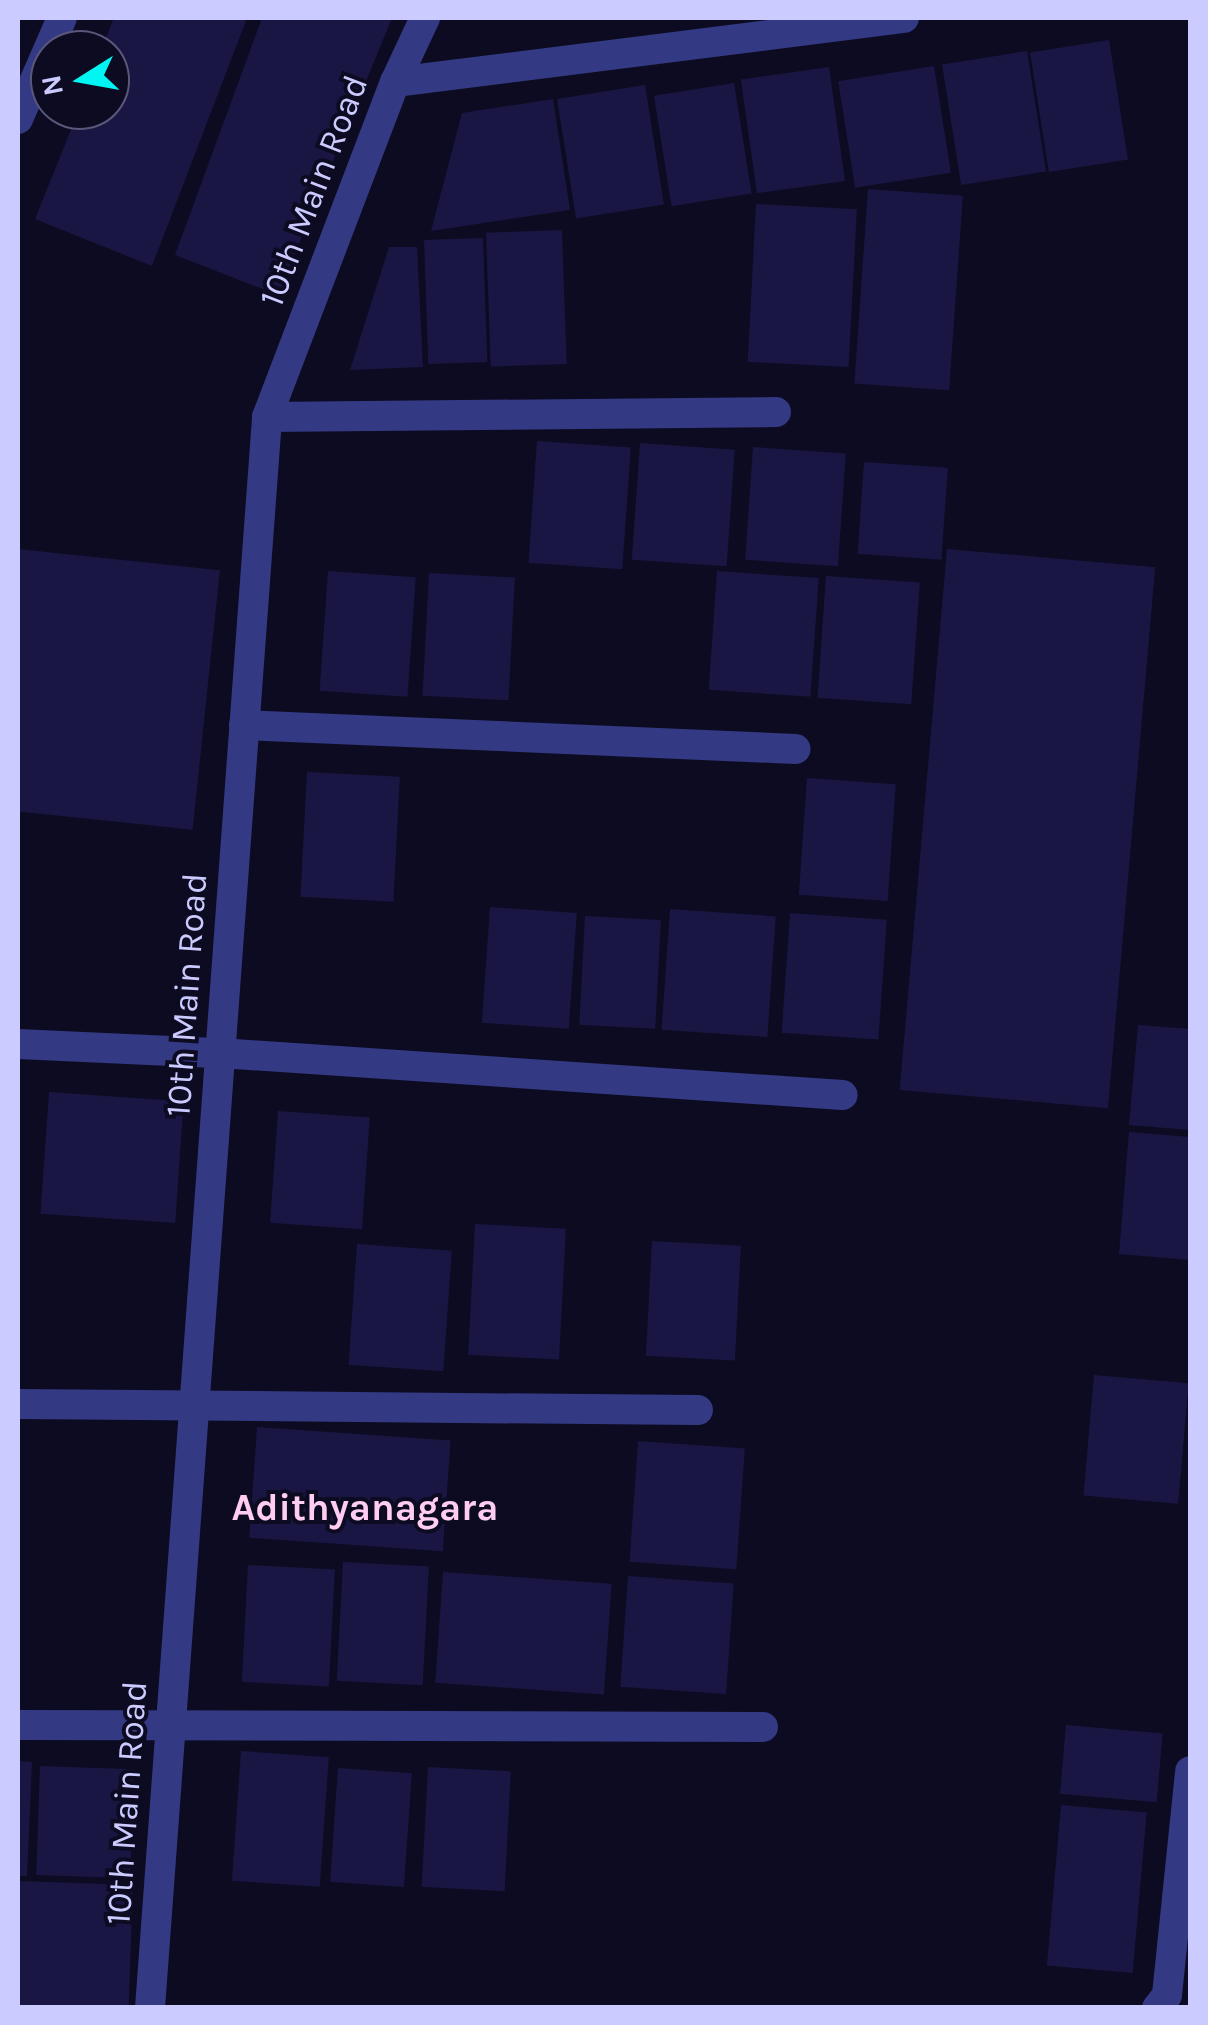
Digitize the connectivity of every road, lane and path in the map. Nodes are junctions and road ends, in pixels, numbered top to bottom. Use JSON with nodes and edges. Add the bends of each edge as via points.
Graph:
{"nodes":[{"id":1,"x":62,"y":18,"type":"edge"},
{"id":2,"x":425,"y":18,"type":"edge"},
{"id":3,"x":904,"y":18,"type":"edge"},
{"id":4,"x":396,"y":82,"type":"junction"},
{"id":5,"x":18,"y":119,"type":"edge"},
{"id":6,"x":776,"y":412,"type":"dead end"},
{"id":7,"x":268,"y":417,"type":"junction"},
{"id":8,"x":244,"y":725,"type":"junction"},
{"id":9,"x":795,"y":749,"type":"dead end"},
{"id":10,"x":18,"y":1044,"type":"edge"},
{"id":11,"x":220,"y":1053,"type":"junction"},
{"id":12,"x":842,"y":1095,"type":"dead end"},
{"id":13,"x":18,"y":1404,"type":"edge"},
{"id":14,"x":194,"y":1404,"type":"junction"},
{"id":15,"x":698,"y":1410,"type":"dead end"},
{"id":16,"x":18,"y":1725,"type":"edge"},
{"id":17,"x":763,"y":1727,"type":"dead end"},
{"id":18,"x":170,"y":1729,"type":"junction"},
{"id":19,"x":1190,"y":1771,"type":"edge"},
{"id":20,"x":150,"y":2008,"type":"edge"},
{"id":21,"x":1157,"y":2008,"type":"edge"}],
"edges":[{"from":1,"to":5,"type":"street"},
{"from":2,"to":4,"type":"street","name":"10th Main Road"},
{"from":3,"to":4,"type":"street"},
{"from":4,"to":7,"type":"street","name":"10th Main Road"},
{"from":6,"to":7,"type":"street"},
{"from":7,"to":8,"type":"street","name":"10th Main Road"},
{"from":8,"to":9,"type":"street"},
{"from":8,"to":11,"type":"street","name":"10th Main Road"},
{"from":10,"to":11,"type":"street"},
{"from":11,"to":12,"type":"street"},
{"from":11,"to":14,"type":"street","name":"10th Main Road"},
{"from":13,"to":14,"type":"street"},
{"from":14,"to":15,"type":"street"},
{"from":14,"to":18,"type":"street","name":"10th Main Road"},
{"from":16,"to":18,"type":"street"},
{"from":17,"to":18,"type":"street"},
{"from":18,"to":20,"type":"street","name":"10th Main Road"},
{"from":19,"to":21,"type":"street","via":[[1167,1995]]}]}
